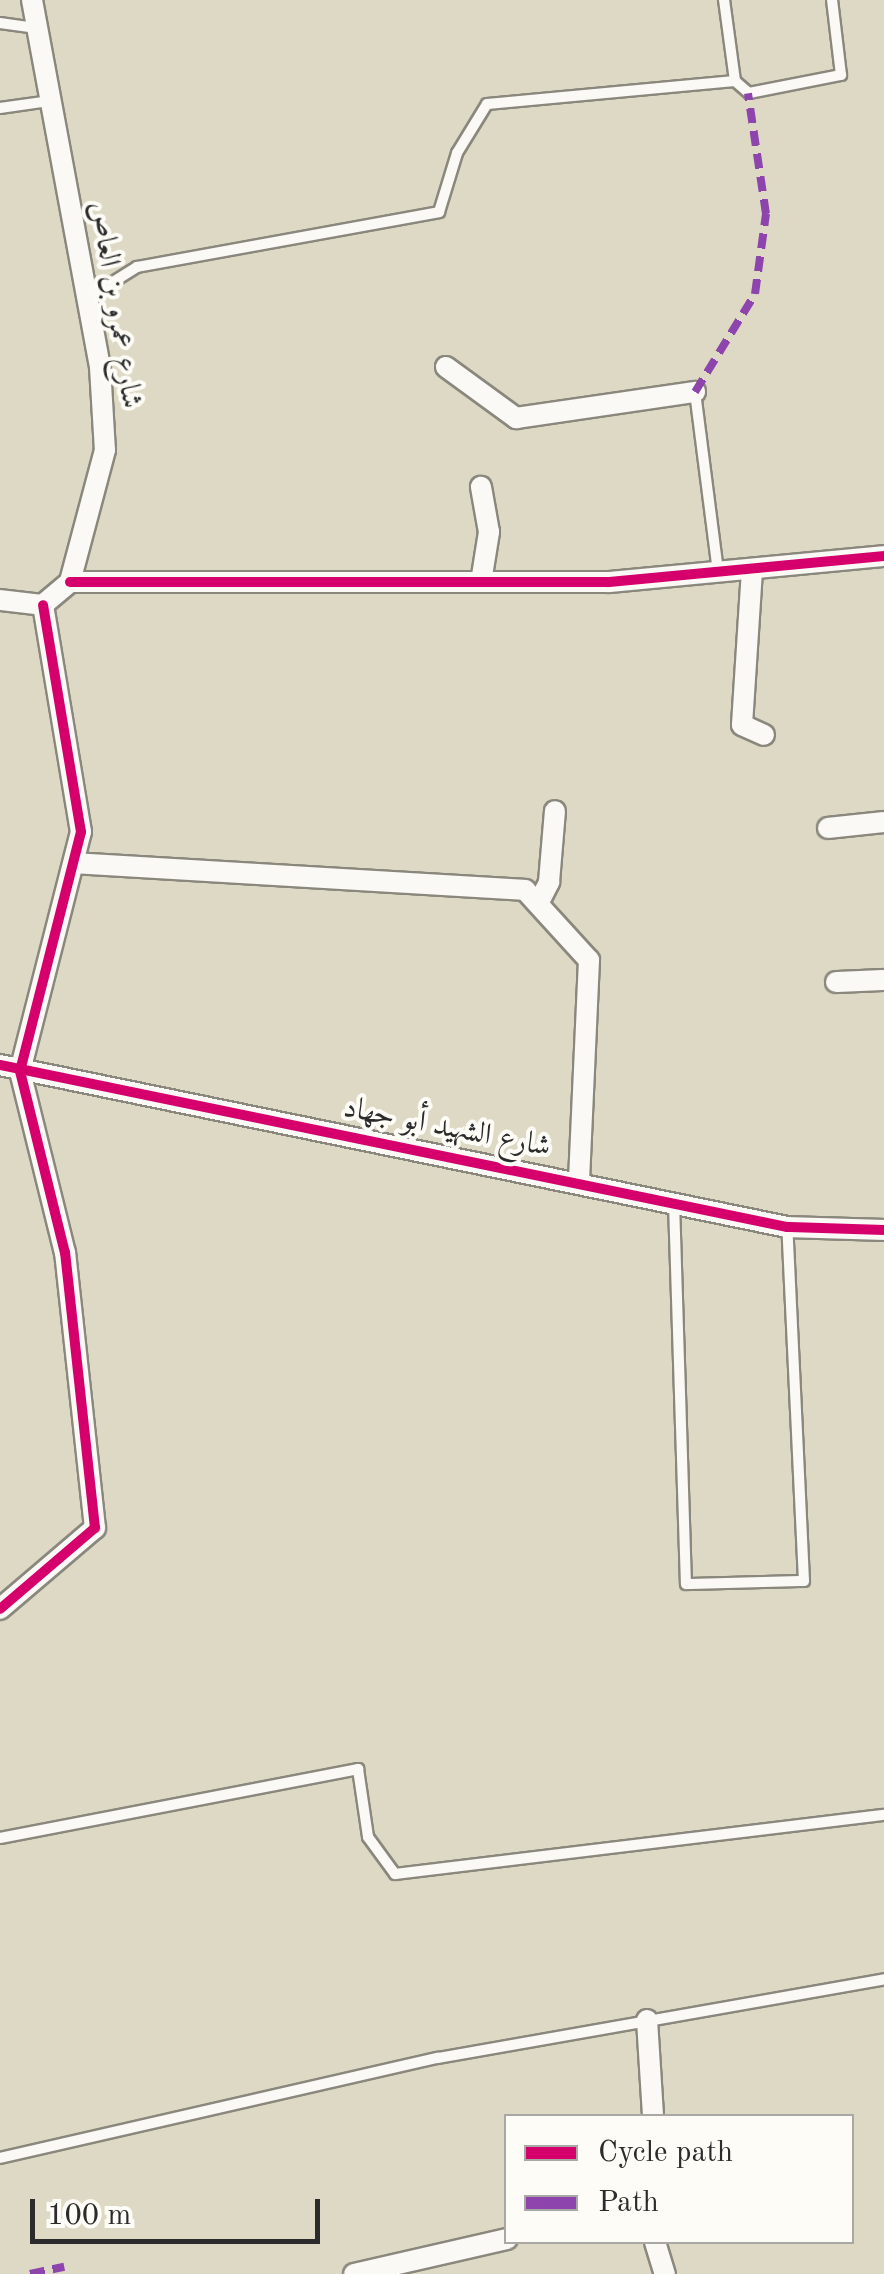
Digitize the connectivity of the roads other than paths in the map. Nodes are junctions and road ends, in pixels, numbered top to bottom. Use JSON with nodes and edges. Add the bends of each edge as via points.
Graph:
{"nodes":[{"id":1,"x":32,"y":0,"type":"edge"},
{"id":2,"x":724,"y":0,"type":"edge"},
{"id":3,"x":832,"y":0,"type":"edge"},
{"id":4,"x":0,"y":23,"type":"edge"},
{"id":5,"x":38,"y":28,"type":"junction"},
{"id":6,"x":735,"y":81,"type":"junction"},
{"id":7,"x":49,"y":101,"type":"junction"},
{"id":8,"x":0,"y":108,"type":"edge"},
{"id":9,"x":87,"y":298,"type":"junction"},
{"id":10,"x":446,"y":367,"type":"dead end"},
{"id":11,"x":695,"y":392,"type":"joint"},
{"id":12,"x":481,"y":487,"type":"dead end"},
{"id":13,"x":884,"y":556,"type":"edge"},
{"id":14,"x":752,"y":570,"type":"junction"},
{"id":15,"x":718,"y":573,"type":"junction"},
{"id":16,"x":70,"y":582,"type":"junction"},
{"id":17,"x":481,"y":582,"type":"junction"},
{"id":18,"x":0,"y":600,"type":"edge"},
{"id":19,"x":43,"y":605,"type":"junction"},
{"id":20,"x":764,"y":735,"type":"dead end"},
{"id":21,"x":555,"y":811,"type":"dead end"},
{"id":22,"x":884,"y":822,"type":"edge"},
{"id":23,"x":828,"y":828,"type":"dead end"},
{"id":24,"x":74,"y":864,"type":"junction"},
{"id":25,"x":538,"y":904,"type":"junction"},
{"id":26,"x":884,"y":980,"type":"edge"},
{"id":27,"x":836,"y":982,"type":"dead end"},
{"id":28,"x":10,"y":1068,"type":"edge"},
{"id":29,"x":579,"y":1179,"type":"junction"},
{"id":30,"x":674,"y":1198,"type":"junction"},
{"id":31,"x":787,"y":1227,"type":"junction"},
{"id":32,"x":884,"y":1230,"type":"edge"},
{"id":33,"x":0,"y":1609,"type":"edge"},
{"id":34,"x":884,"y":1815,"type":"edge"},
{"id":35,"x":0,"y":1838,"type":"edge"},
{"id":36,"x":884,"y":1979,"type":"edge"},
{"id":37,"x":647,"y":2020,"type":"junction"},
{"id":38,"x":652,"y":2114,"type":"edge"},
{"id":39,"x":0,"y":2158,"type":"edge"},
{"id":40,"x":504,"y":2239,"type":"edge"},
{"id":41,"x":656,"y":2244,"type":"edge"},
{"id":42,"x":354,"y":2274,"type":"edge"},
{"id":43,"x":665,"y":2274,"type":"edge"}],
"edges":[{"from":1,"to":5,"type":"street","name":"شارع عمرو بن العاص"},
{"from":2,"to":6,"type":"lane"},
{"from":3,"to":6,"type":"lane","via":[[841,76],[748,94]]},
{"from":4,"to":5,"type":"lane"},
{"from":5,"to":7,"type":"street","name":"شارع عمرو بن العاص"},
{"from":6,"to":9,"type":"lane","via":[[486,104],[457,153],[439,212],[137,267]]},
{"from":7,"to":8,"type":"lane"},
{"from":7,"to":9,"type":"street","name":"شارع عمرو بن العاص"},
{"from":9,"to":16,"type":"street","name":"شارع عمرو بن العاص","via":[[105,450]]},
{"from":10,"to":11,"type":"street","via":[[516,418]]},
{"from":11,"to":15,"type":"lane"},
{"from":12,"to":17,"type":"street","via":[[489,532]]},
{"from":13,"to":14,"type":"street"},
{"from":14,"to":15,"type":"street"},
{"from":14,"to":20,"type":"street","via":[[742,725]]},
{"from":15,"to":17,"type":"street"},
{"from":16,"to":17,"type":"street"},
{"from":16,"to":19,"type":"street"},
{"from":18,"to":19,"type":"street"},
{"from":19,"to":24,"type":"street","via":[[81,832]]},
{"from":21,"to":25,"type":"street","via":[[550,882]]},
{"from":22,"to":23,"type":"street"},
{"from":24,"to":25,"type":"street","via":[[525,890]]},
{"from":24,"to":28,"type":"street"},
{"from":25,"to":29,"type":"street","via":[[589,960]]},
{"from":26,"to":27,"type":"street"},
{"from":28,"to":29,"type":"street","name":"شارع الشهيد أبو جهاد"},
{"from":28,"to":33,"type":"street","via":[[66,1253],[95,1528]]},
{"from":29,"to":30,"type":"street","name":"شارع الشهيد أبو جهاد"},
{"from":30,"to":31,"type":"street","name":"شارع الشهيد أبو جهاد"},
{"from":30,"to":31,"type":"lane","via":[[686,1584],[804,1582]]},
{"from":31,"to":32,"type":"street","name":"شارع الشهيد أبو جهاد"},
{"from":34,"to":35,"type":"lane","via":[[395,1874],[368,1837],[358,1769]]},
{"from":36,"to":37,"type":"lane"},
{"from":37,"to":38,"type":"street"},
{"from":37,"to":39,"type":"lane","via":[[438,2058]]},
{"from":40,"to":42,"type":"street"},
{"from":41,"to":43,"type":"street"}]}
